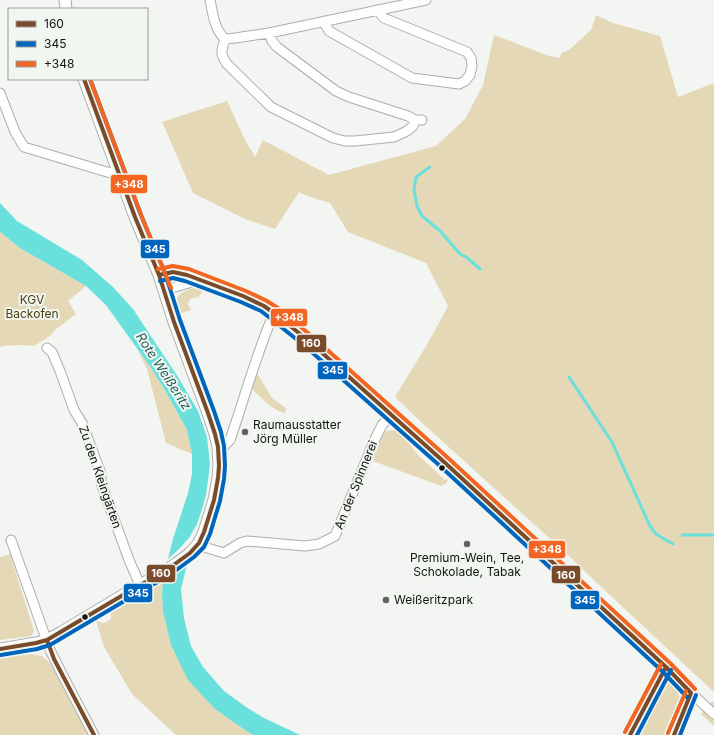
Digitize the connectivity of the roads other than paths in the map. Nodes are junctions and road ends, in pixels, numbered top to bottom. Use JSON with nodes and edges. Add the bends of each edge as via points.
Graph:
{"nodes":[{"id":1,"x":210,"y":0,"type":"edge"},
{"id":2,"x":426,"y":0,"type":"edge"},
{"id":3,"x":377,"y":10,"type":"junction"},
{"id":4,"x":325,"y":22,"type":"junction"},
{"id":5,"x":269,"y":33,"type":"junction"},
{"id":6,"x":225,"y":39,"type":"junction"},
{"id":7,"x":84,"y":80,"type":"edge"},
{"id":8,"x":0,"y":93,"type":"edge"},
{"id":9,"x":119,"y":171,"type":"junction"},
{"id":10,"x":159,"y":275,"type":"junction"},
{"id":11,"x":206,"y":282,"type":"junction"},
{"id":12,"x":165,"y":290,"type":"junction"},
{"id":13,"x":274,"y":313,"type":"junction"},
{"id":14,"x":47,"y":348,"type":"dead end"},
{"id":15,"x":391,"y":415,"type":"junction"},
{"id":16,"x":218,"y":447,"type":"junction"},
{"id":17,"x":11,"y":540,"type":"dead end"},
{"id":18,"x":199,"y":543,"type":"junction"},
{"id":19,"x":140,"y":585,"type":"junction"},
{"id":20,"x":47,"y":640,"type":"junction"},
{"id":21,"x":0,"y":649,"type":"edge"},
{"id":22,"x":666,"y":668,"type":"junction"},
{"id":23,"x":691,"y":693,"type":"junction"},
{"id":24,"x":714,"y":714,"type":"edge"},
{"id":25,"x":94,"y":735,"type":"edge"},
{"id":26,"x":630,"y":735,"type":"edge"},
{"id":27,"x":674,"y":735,"type":"edge"}],
"edges":[{"from":1,"to":6,"type":"street","via":[[216,27]]},
{"from":2,"to":3,"type":"street"},
{"from":3,"to":4,"type":"street"},
{"from":3,"to":4,"type":"street","via":[[384,18],[466,52],[471,58],[472,66],[465,82],[459,84],[412,78],[329,31]]},
{"from":4,"to":5,"type":"street"},
{"from":5,"to":6,"type":"street"},
{"from":5,"to":6,"type":"street","via":[[277,47],[336,91],[418,120],[407,131],[394,136],[355,141],[333,138],[271,107],[222,58],[221,51]]},
{"from":7,"to":9,"type":"street"},
{"from":8,"to":9,"type":"street","via":[[24,147],[106,172]]},
{"from":9,"to":10,"type":"street"},
{"from":10,"to":11,"type":"street","via":[[173,272]]},
{"from":10,"to":12,"type":"street"},
{"from":11,"to":12,"type":"street","via":[[192,282]]},
{"from":11,"to":13,"type":"street","via":[[243,296]]},
{"from":12,"to":16,"type":"street"},
{"from":13,"to":15,"type":"street"},
{"from":13,"to":16,"type":"street","via":[[230,440],[223,447]]},
{"from":14,"to":19,"type":"street","name":"Zu den Kleingärten","via":[[52,352],[82,424],[100,472],[102,486]]},
{"from":15,"to":18,"type":"street","name":"An der Spinnerei","via":[[374,439],[335,536],[319,544],[305,546],[247,541],[224,553]]},
{"from":15,"to":22,"type":"street"},
{"from":16,"to":18,"type":"street","via":[[219,466],[214,500]]},
{"from":17,"to":20,"type":"street"},
{"from":18,"to":19,"type":"street","via":[[164,572]]},
{"from":19,"to":20,"type":"street"},
{"from":20,"to":21,"type":"street"},
{"from":20,"to":25,"type":"street"},
{"from":22,"to":23,"type":"street"},
{"from":22,"to":26,"type":"street"},
{"from":23,"to":24,"type":"street"},
{"from":23,"to":27,"type":"street"}]}
